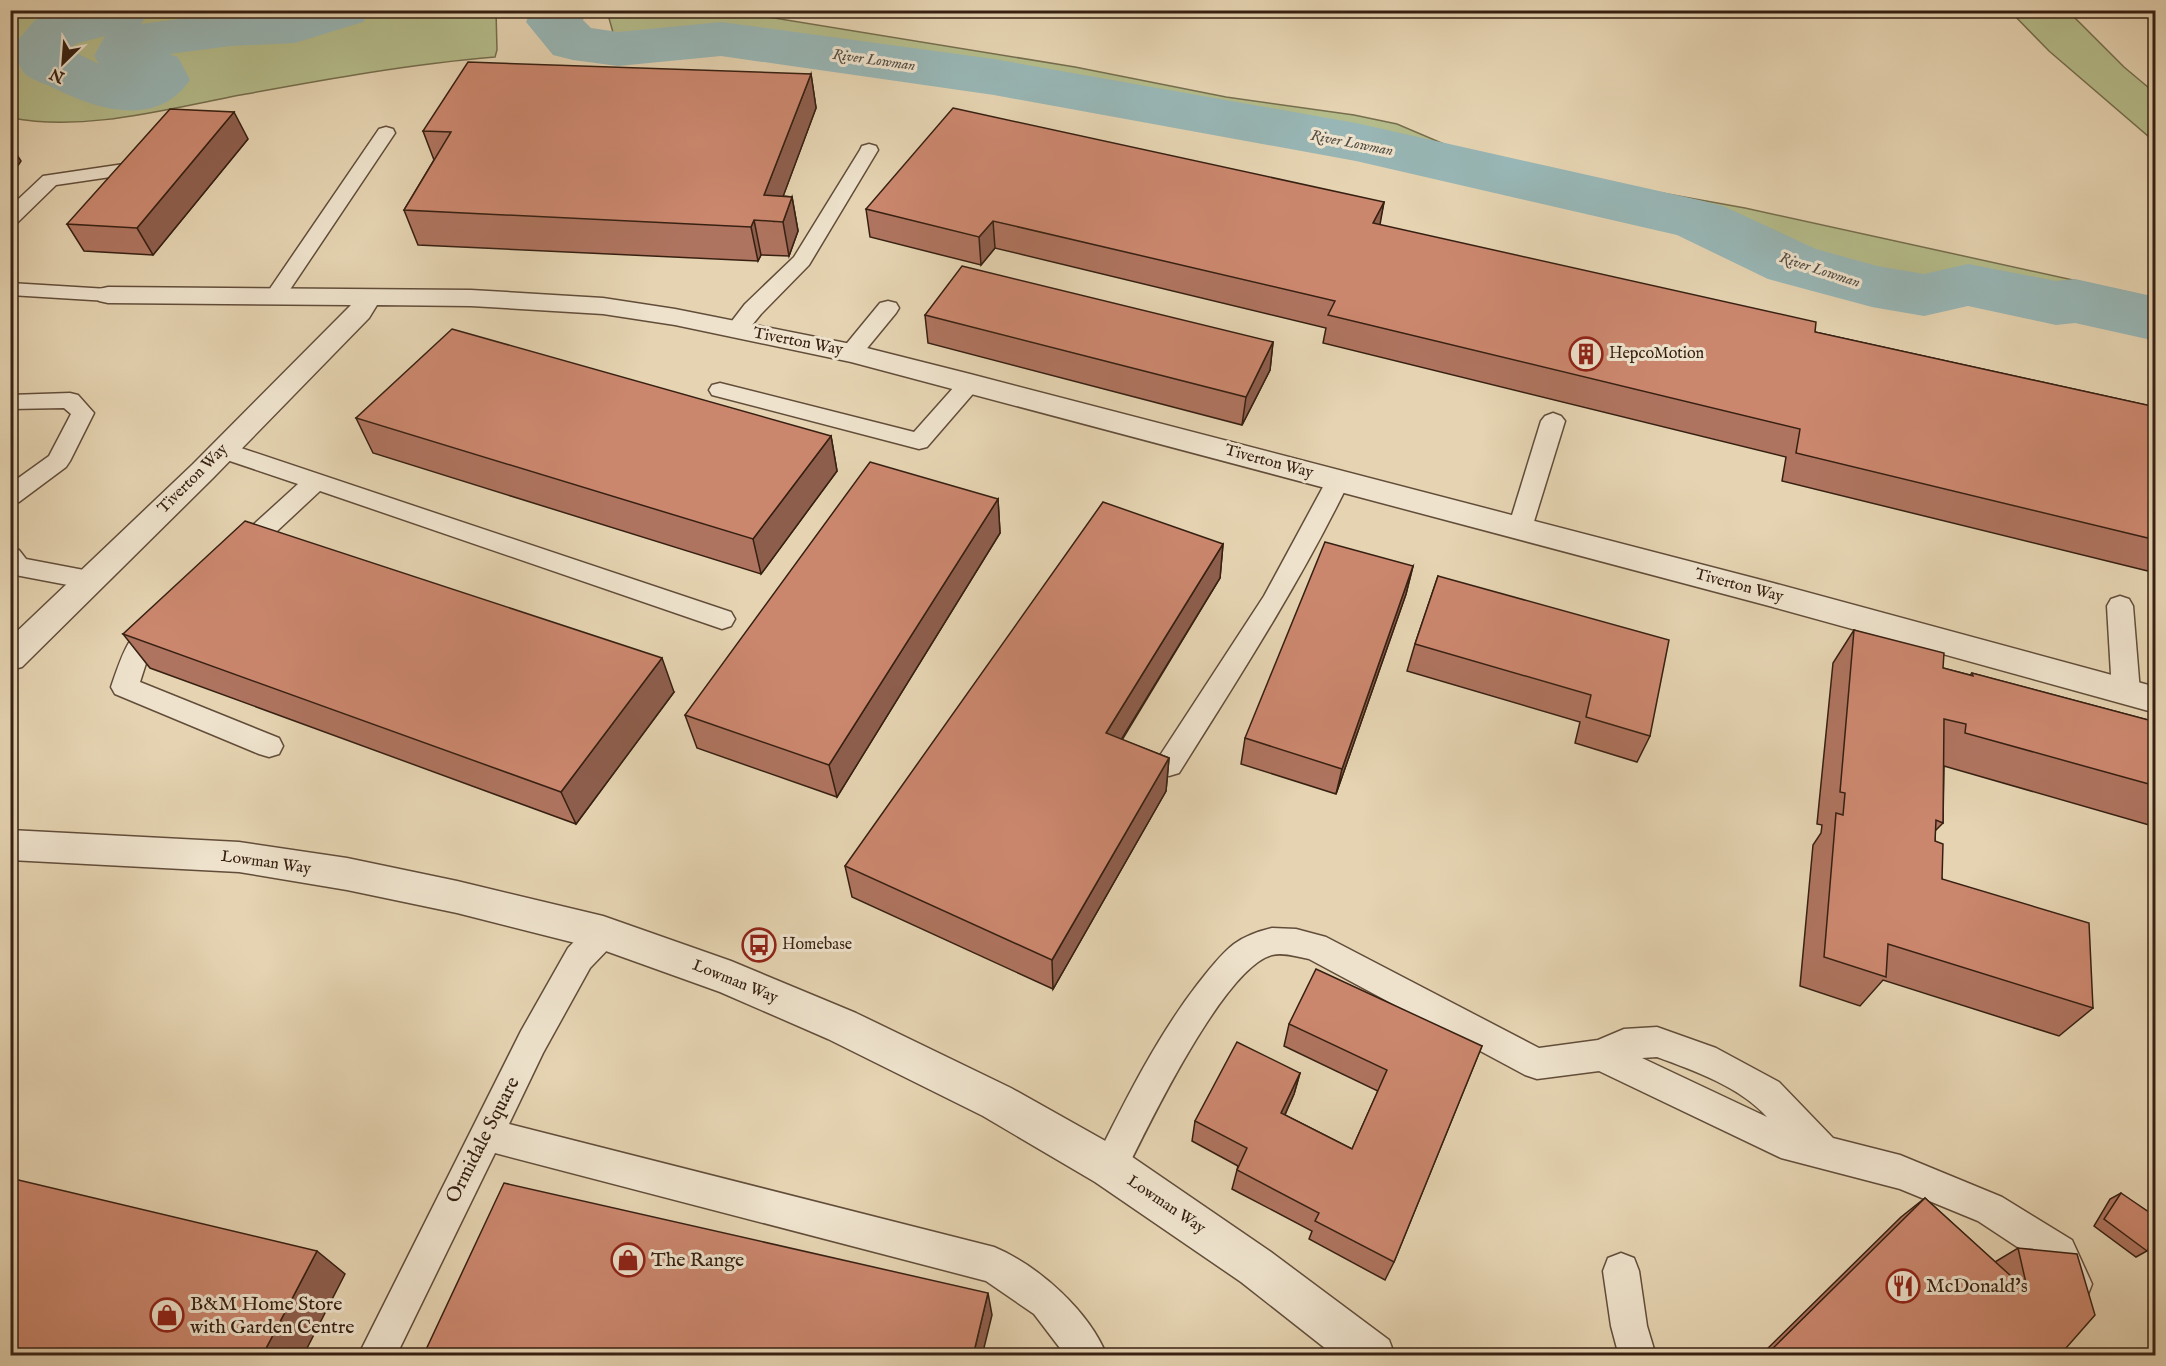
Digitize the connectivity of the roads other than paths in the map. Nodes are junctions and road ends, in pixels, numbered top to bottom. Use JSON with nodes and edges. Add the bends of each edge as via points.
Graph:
{"nodes":[{"id":1,"x":386,"y":133,"type":"dead end"},
{"id":2,"x":869,"y":150,"type":"dead end"},
{"id":3,"x":124,"y":170,"type":"edge"},
{"id":4,"x":10,"y":219,"type":"edge"},
{"id":5,"x":10,"y":289,"type":"edge"},
{"id":6,"x":108,"y":295,"type":"joint"},
{"id":7,"x":276,"y":295,"type":"junction"},
{"id":8,"x":370,"y":296,"type":"junction"},
{"id":9,"x":888,"y":308,"type":"dead end"},
{"id":10,"x":736,"y":330,"type":"junction"},
{"id":11,"x":851,"y":353,"type":"junction"},
{"id":12,"x":970,"y":383,"type":"junction"},
{"id":13,"x":720,"y":390,"type":"dead end"},
{"id":14,"x":10,"y":402,"type":"edge"},
{"id":15,"x":1553,"y":421,"type":"dead end"},
{"id":16,"x":223,"y":450,"type":"junction"},
{"id":17,"x":1338,"y":480,"type":"junction"},
{"id":18,"x":315,"y":482,"type":"junction"},
{"id":19,"x":13,"y":490,"type":"edge"},
{"id":20,"x":1520,"y":528,"type":"junction"},
{"id":21,"x":10,"y":556,"type":"edge"},
{"id":22,"x":222,"y":569,"type":"edge"},
{"id":23,"x":89,"y":580,"type":"junction"},
{"id":24,"x":2120,"y":606,"type":"dead end"},
{"id":25,"x":179,"y":609,"type":"edge"},
{"id":26,"x":722,"y":619,"type":"dead end"},
{"id":27,"x":10,"y":658,"type":"edge"},
{"id":28,"x":2126,"y":692,"type":"junction"},
{"id":29,"x":2156,"y":700,"type":"edge"},
{"id":30,"x":270,"y":746,"type":"dead end"},
{"id":31,"x":1170,"y":765,"type":"dead end"},
{"id":32,"x":10,"y":845,"type":"edge"},
{"id":33,"x":603,"y":933,"type":"junction"},
{"id":34,"x":485,"y":1134,"type":"junction"},
{"id":35,"x":1110,"y":1167,"type":"junction"},
{"id":36,"x":1621,"y":1271,"type":"dead end"},
{"id":37,"x":2080,"y":1318,"type":"edge"},
{"id":38,"x":376,"y":1356,"type":"edge"},
{"id":39,"x":1089,"y":1356,"type":"edge"},
{"id":40,"x":1373,"y":1356,"type":"edge"},
{"id":41,"x":1638,"y":1356,"type":"edge"}],
"edges":[{"from":1,"to":7,"type":"lane"},
{"from":2,"to":10,"type":"lane","via":[[802,261]]},
{"from":3,"to":4,"type":"lane","via":[[50,180]]},
{"from":5,"to":6,"type":"lane"},
{"from":6,"to":7,"type":"street","name":"Tiverton Way"},
{"from":7,"to":8,"type":"street","name":"Tiverton Way"},
{"from":8,"to":10,"type":"street","name":"Tiverton Way","via":[[603,306]]},
{"from":8,"to":16,"type":"street","name":"Tiverton Way","via":[[360,312]]},
{"from":9,"to":11,"type":"lane"},
{"from":10,"to":11,"type":"street","name":"Tiverton Way"},
{"from":11,"to":12,"type":"street","name":"Tiverton Way"},
{"from":12,"to":13,"type":"lane","via":[[919,441]]},
{"from":12,"to":17,"type":"street","name":"Tiverton Way"},
{"from":14,"to":19,"type":"lane","via":[[70,400],[83,413],[58,461]]},
{"from":15,"to":20,"type":"lane"},
{"from":16,"to":18,"type":"lane"},
{"from":16,"to":23,"type":"street","name":"Tiverton Way"},
{"from":17,"to":20,"type":"street","name":"Tiverton Way"},
{"from":17,"to":31,"type":"lane","via":[[1273,603]]},
{"from":18,"to":22,"type":"lane"},
{"from":18,"to":26,"type":"lane"},
{"from":20,"to":28,"type":"street","name":"Tiverton Way"},
{"from":21,"to":23,"type":"lane","via":[[18,567]]},
{"from":23,"to":27,"type":"street","name":"Tiverton Way"},
{"from":24,"to":28,"type":"lane"},
{"from":25,"to":30,"type":"lane","via":[[137,649],[125,687]]},
{"from":28,"to":29,"type":"street","name":"Tiverton Way"},
{"from":32,"to":33,"type":"street","name":"Lowman Way","via":[[238,857],[347,874]]},
{"from":33,"to":34,"type":"lane","name":"Ormidale Square","via":[[579,958]]},
{"from":33,"to":35,"type":"street","name":"Lowman Way","via":[[731,978],[842,1026],[997,1102]]},
{"from":34,"to":38,"type":"lane","name":"Ormidale Square"},
{"from":34,"to":39,"type":"lane","via":[[994,1265],[1047,1301]]},
{"from":35,"to":37,"type":"lane","via":[[1194,1013],[1238,958],[1263,943],[1285,940],[1315,947],[1537,1064],[1601,1055],[1781,1142],[1900,1172],[1990,1209],[2059,1253],[2080,1297]]},
{"from":35,"to":40,"type":"street","name":"Lowman Way","via":[[1256,1267]]},
{"from":36,"to":41,"type":"lane"}]}
